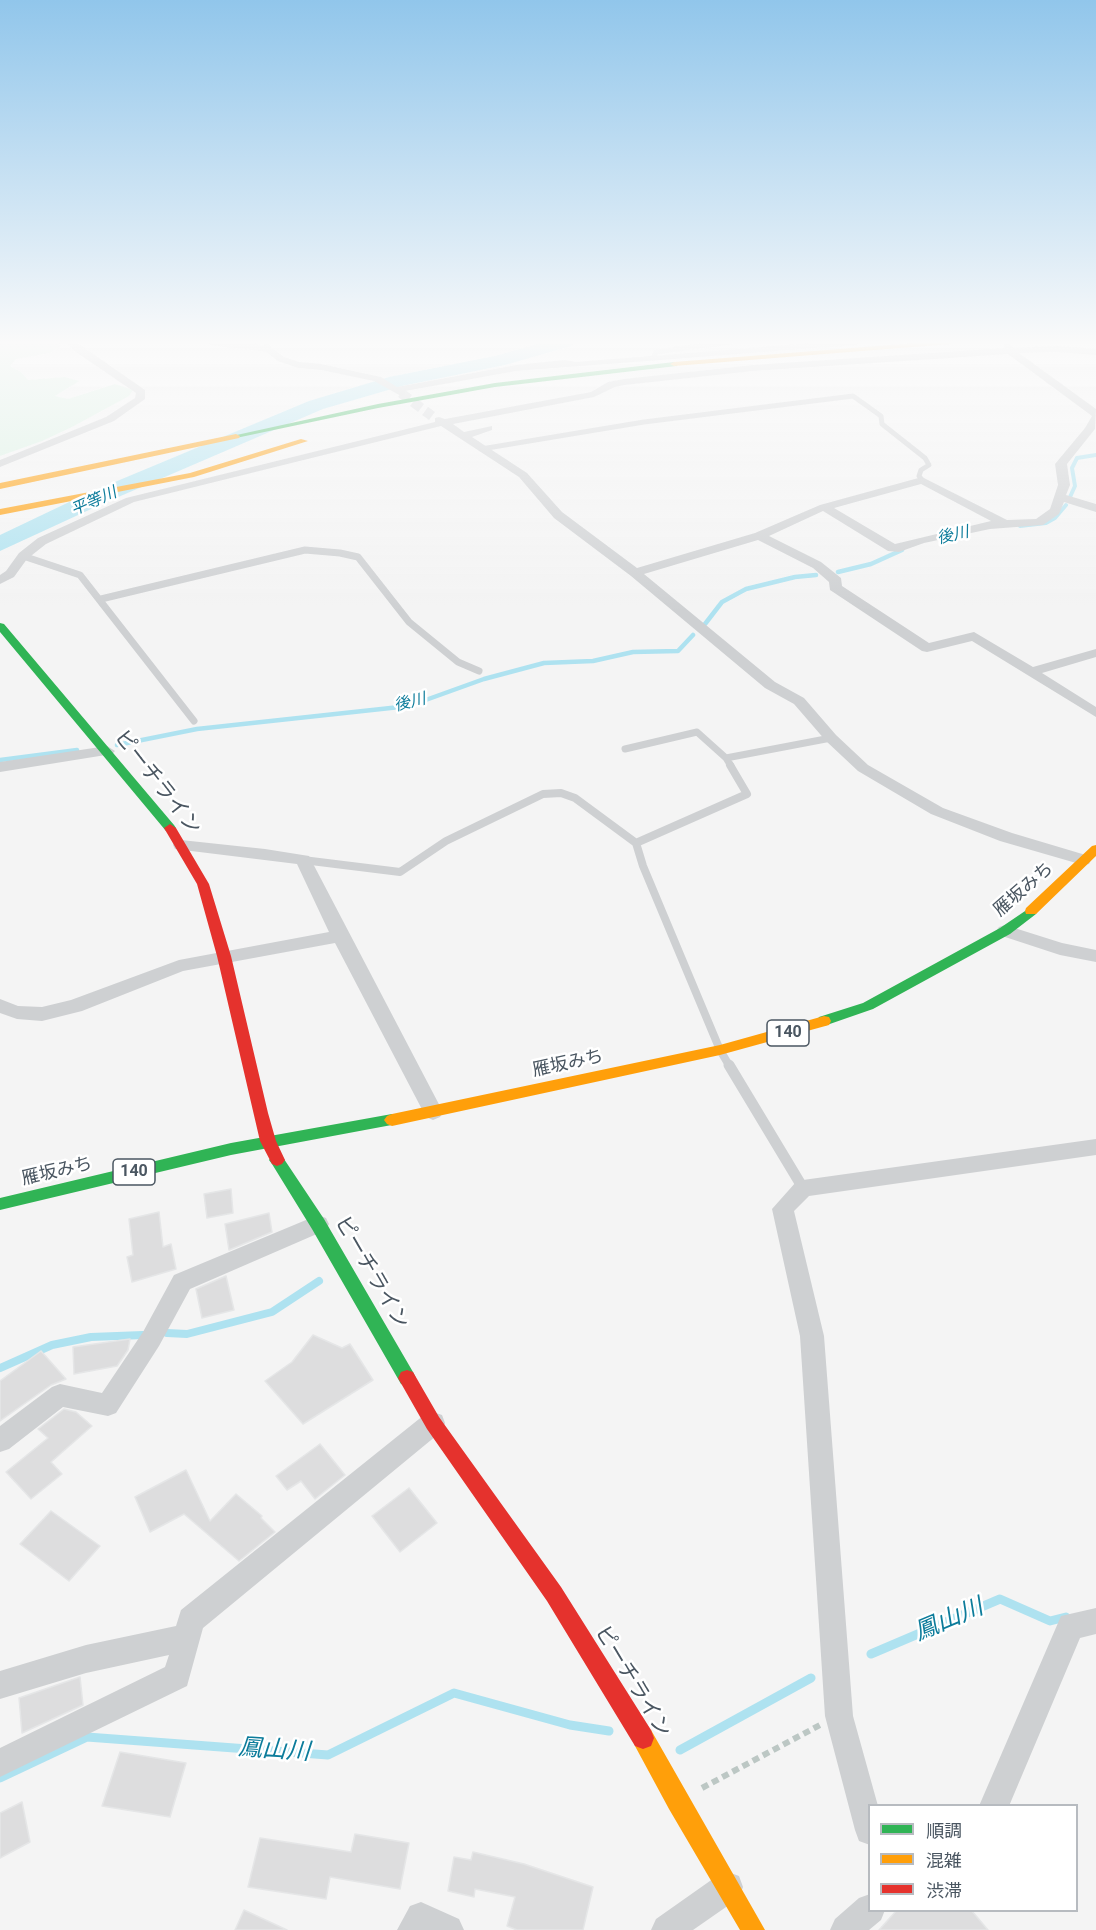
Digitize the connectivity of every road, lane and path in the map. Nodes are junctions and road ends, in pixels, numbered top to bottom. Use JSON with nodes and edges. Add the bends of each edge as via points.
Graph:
{"nodes":[{"id":1,"x":78,"y":432,"type":"edge"},
{"id":2,"x":202,"y":432,"type":"edge"},
{"id":3,"x":254,"y":432,"type":"edge"},
{"id":4,"x":387,"y":432,"type":"edge"},
{"id":5,"x":456,"y":432,"type":"edge"},
{"id":6,"x":475,"y":432,"type":"edge"},
{"id":7,"x":583,"y":432,"type":"edge"},
{"id":8,"x":892,"y":432,"type":"edge"},
{"id":9,"x":1087,"y":432,"type":"edge"},
{"id":10,"x":462,"y":436,"type":"junction"},
{"id":11,"x":312,"y":438,"type":"dead end"},
{"id":12,"x":481,"y":449,"type":"junction"},
{"id":13,"x":25,"y":454,"type":"junction"},
{"id":14,"x":83,"y":454,"type":"dead end"},
{"id":15,"x":0,"y":464,"type":"edge"},
{"id":16,"x":0,"y":474,"type":"edge"},
{"id":17,"x":922,"y":480,"type":"junction"},
{"id":18,"x":0,"y":486,"type":"edge"},
{"id":19,"x":1061,"y":497,"type":"junction"},
{"id":20,"x":824,"y":507,"type":"junction"},
{"id":21,"x":1096,"y":508,"type":"edge"},
{"id":22,"x":0,"y":512,"type":"edge"},
{"id":23,"x":1003,"y":524,"type":"junction"},
{"id":24,"x":759,"y":536,"type":"junction"},
{"id":25,"x":23,"y":556,"type":"junction"},
{"id":26,"x":635,"y":573,"type":"junction"},
{"id":27,"x":0,"y":580,"type":"edge"},
{"id":28,"x":101,"y":599,"type":"junction"},
{"id":29,"x":0,"y":626,"type":"edge"},
{"id":30,"x":1096,"y":653,"type":"edge"},
{"id":31,"x":479,"y":671,"type":"dead end"},
{"id":32,"x":1030,"y":672,"type":"junction"},
{"id":33,"x":1096,"y":713,"type":"edge"},
{"id":34,"x":194,"y":721,"type":"dead end"},
{"id":35,"x":831,"y":738,"type":"junction"},
{"id":36,"x":626,"y":749,"type":"dead end"},
{"id":37,"x":107,"y":751,"type":"junction"},
{"id":38,"x":726,"y":758,"type":"junction"},
{"id":39,"x":0,"y":767,"type":"edge"},
{"id":40,"x":636,"y":843,"type":"junction"},
{"id":41,"x":181,"y":845,"type":"junction"},
{"id":42,"x":1096,"y":849,"type":"edge"},
{"id":43,"x":303,"y":860,"type":"junction"},
{"id":44,"x":1083,"y":860,"type":"junction"},
{"id":45,"x":1005,"y":931,"type":"junction"},
{"id":46,"x":340,"y":936,"type":"junction"},
{"id":47,"x":224,"y":956,"type":"junction"},
{"id":48,"x":1096,"y":956,"type":"edge"},
{"id":49,"x":0,"y":1006,"type":"edge"},
{"id":50,"x":720,"y":1050,"type":"junction"},
{"id":51,"x":433,"y":1112,"type":"junction"},
{"id":52,"x":268,"y":1142,"type":"junction"},
{"id":53,"x":1096,"y":1148,"type":"edge"},
{"id":54,"x":803,"y":1188,"type":"junction"},
{"id":55,"x":0,"y":1204,"type":"edge"},
{"id":56,"x":318,"y":1224,"type":"junction"},
{"id":57,"x":434,"y":1423,"type":"junction"},
{"id":58,"x":0,"y":1441,"type":"edge"},
{"id":59,"x":1096,"y":1621,"type":"edge"},
{"id":60,"x":187,"y":1637,"type":"junction"},
{"id":61,"x":0,"y":1685,"type":"edge"},
{"id":62,"x":839,"y":1716,"type":"junction"},
{"id":63,"x":0,"y":1763,"type":"edge"},
{"id":64,"x":677,"y":1801,"type":"junction"},
{"id":65,"x":995,"y":1804,"type":"edge"},
{"id":66,"x":868,"y":1823,"type":"edge"},
{"id":67,"x":728,"y":1887,"type":"junction"},
{"id":68,"x":868,"y":1911,"type":"edge"},
{"id":69,"x":413,"y":1930,"type":"edge"},
{"id":70,"x":448,"y":1930,"type":"edge"},
{"id":71,"x":667,"y":1930,"type":"edge"},
{"id":72,"x":753,"y":1930,"type":"edge"},
{"id":73,"x":846,"y":1930,"type":"edge"}],
"edges":[{"from":1,"to":13,"type":"street"},
{"from":2,"to":14,"type":"main road"},
{"from":3,"to":18,"type":"main road"},
{"from":4,"to":25,"type":"street","via":[[130,500],[49,537]]},
{"from":5,"to":10,"type":"street"},
{"from":6,"to":10,"type":"street"},
{"from":7,"to":12,"type":"lane"},
{"from":8,"to":17,"type":"lane","via":[[925,458],[929,465],[921,470]]},
{"from":9,"to":19,"type":"street","via":[[1061,464]]},
{"from":10,"to":12,"type":"street"},
{"from":11,"to":22,"type":"main road","via":[[191,475]]},
{"from":12,"to":26,"type":"street","via":[[523,475],[558,515]]},
{"from":13,"to":15,"type":"street"},
{"from":13,"to":16,"type":"main road","via":[[50,460]]},
{"from":17,"to":20,"type":"street"},
{"from":17,"to":23,"type":"street"},
{"from":19,"to":21,"type":"street"},
{"from":19,"to":23,"type":"street","via":[[1055,511],[1039,522]]},
{"from":20,"to":23,"type":"street","via":[[892,548]]},
{"from":20,"to":24,"type":"street"},
{"from":24,"to":26,"type":"street"},
{"from":24,"to":32,"type":"street","via":[[817,565],[836,581],[835,587],[927,648],[974,636]]},
{"from":25,"to":27,"type":"street","via":[[10,574]]},
{"from":25,"to":28,"type":"lane","via":[[80,576]]},
{"from":26,"to":35,"type":"street","via":[[770,685],[799,701]]},
{"from":28,"to":31,"type":"lane","via":[[305,550],[340,553],[358,558],[410,622],[458,662]]},
{"from":28,"to":34,"type":"lane"},
{"from":29,"to":37,"type":"main road","name":"ピーチライン"},
{"from":30,"to":32,"type":"street"},
{"from":32,"to":33,"type":"street"},
{"from":35,"to":38,"type":"lane"},
{"from":35,"to":44,"type":"street","via":[[863,768],[937,811]]},
{"from":36,"to":38,"type":"lane","via":[[697,732]]},
{"from":37,"to":39,"type":"street"},
{"from":37,"to":41,"type":"main road","name":"ピーチライン"},
{"from":38,"to":40,"type":"lane","via":[[747,794]]},
{"from":40,"to":43,"type":"lane","via":[[575,798],[561,793],[543,794],[446,841],[400,872]]},
{"from":40,"to":50,"type":"lane"},
{"from":41,"to":43,"type":"street"},
{"from":41,"to":47,"type":"main road","name":"ピーチライン","via":[[203,884]]},
{"from":42,"to":44,"type":"main road","name":"雁坂みち","number":"140"},
{"from":43,"to":46,"type":"street"},
{"from":44,"to":45,"type":"main road","name":"雁坂みち","number":"140","via":[[1023,919]]},
{"from":45,"to":48,"type":"street","via":[[1059,949]]},
{"from":45,"to":50,"type":"main road","name":"雁坂みち","number":"140","via":[[868,1006],[799,1030]]},
{"from":46,"to":47,"type":"street"},
{"from":46,"to":51,"type":"street"},
{"from":47,"to":49,"type":"street","via":[[179,966],[75,1006],[42,1014]]},
{"from":47,"to":52,"type":"main road","name":"ピーチライン"},
{"from":50,"to":51,"type":"main road","name":"雁坂みち","number":"140"},
{"from":50,"to":54,"type":"lane"},
{"from":51,"to":52,"type":"main road","name":"雁坂みち","number":"140"},
{"from":52,"to":55,"type":"main road","name":"雁坂みち","number":"140"},
{"from":52,"to":56,"type":"main road","name":"ピーチライン"},
{"from":53,"to":54,"type":"street"},
{"from":54,"to":62,"type":"street","via":[[783,1209],[812,1336]]},
{"from":56,"to":57,"type":"main road","name":"ピーチライン"},
{"from":56,"to":58,"type":"street","via":[[182,1282],[108,1405],[60,1395]]},
{"from":57,"to":60,"type":"street","via":[[191,1620]]},
{"from":57,"to":64,"type":"main road","name":"ピーチライン","via":[[554,1594],[638,1728]]},
{"from":59,"to":65,"type":"street","via":[[1071,1626]]},
{"from":60,"to":61,"type":"street","via":[[86,1659]]},
{"from":60,"to":63,"type":"street","via":[[177,1676]]},
{"from":62,"to":64,"type":"path"},
{"from":62,"to":66,"type":"street"},
{"from":64,"to":67,"type":"main road","name":"ピーチライン"},
{"from":67,"to":71,"type":"street"},
{"from":67,"to":72,"type":"main road","name":"ピーチライン"},
{"from":68,"to":73,"type":"street"},
{"from":69,"to":70,"type":"street","via":[[421,1917]]}]}
